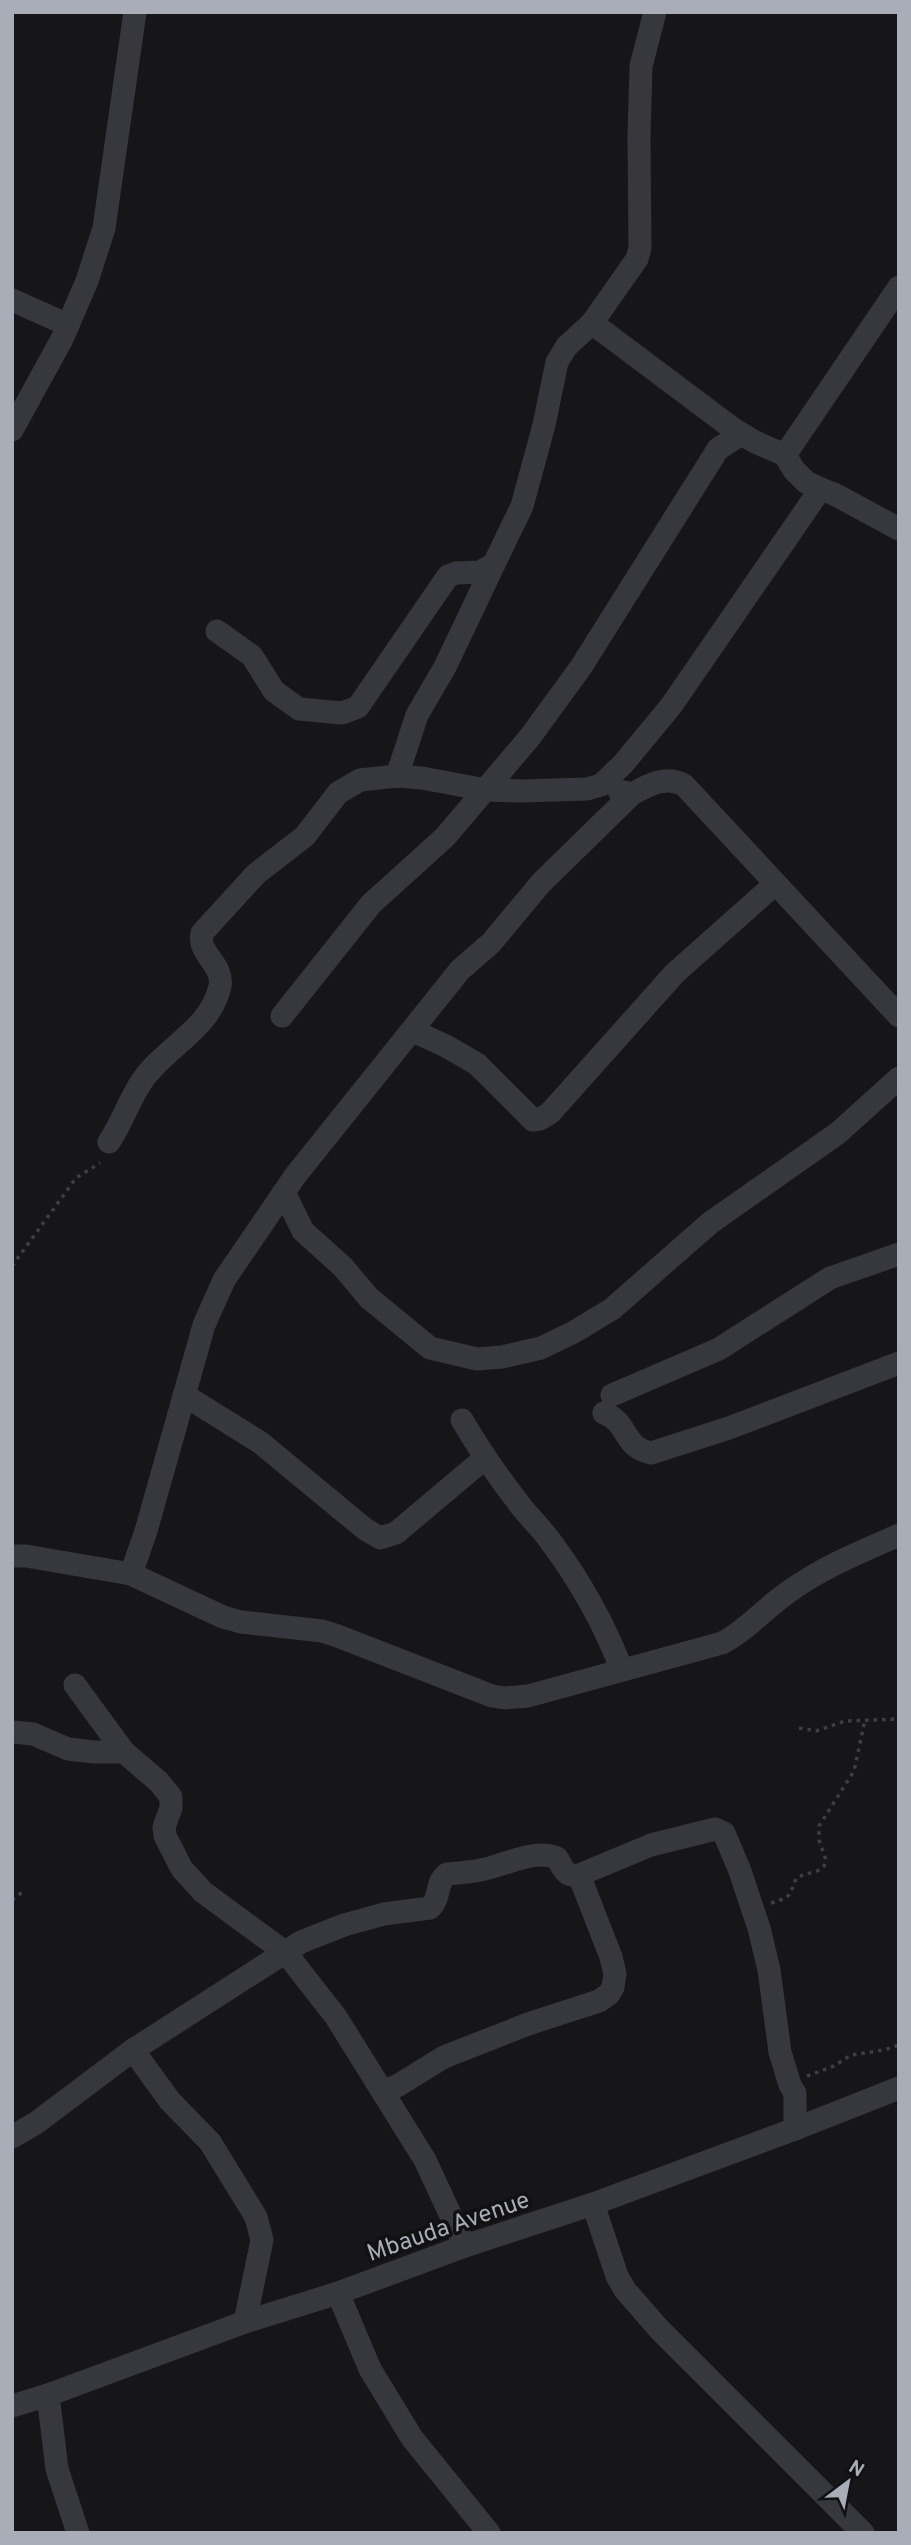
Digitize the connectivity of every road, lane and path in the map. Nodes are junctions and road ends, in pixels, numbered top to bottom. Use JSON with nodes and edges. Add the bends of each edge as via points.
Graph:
{"nodes":[{"id":1,"x":135,"y":12,"type":"edge"},
{"id":2,"x":655,"y":12,"type":"edge"},
{"id":3,"x":899,"y":287,"type":"edge"},
{"id":4,"x":12,"y":300,"type":"edge"},
{"id":5,"x":592,"y":323,"type":"junction"},
{"id":6,"x":68,"y":325,"type":"junction"},
{"id":7,"x":12,"y":430,"type":"edge"},
{"id":8,"x":741,"y":434,"type":"junction"},
{"id":9,"x":785,"y":455,"type":"junction"},
{"id":10,"x":823,"y":490,"type":"junction"},
{"id":11,"x":899,"y":529,"type":"edge"},
{"id":12,"x":494,"y":564,"type":"junction"},
{"id":13,"x":217,"y":631,"type":"dead end"},
{"id":14,"x":397,"y":776,"type":"junction"},
{"id":15,"x":601,"y":785,"type":"junction"},
{"id":16,"x":485,"y":790,"type":"junction"},
{"id":17,"x":632,"y":794,"type":"junction"},
{"id":18,"x":775,"y":884,"type":"junction"},
{"id":19,"x":282,"y":1016,"type":"dead end"},
{"id":20,"x":899,"y":1016,"type":"edge"},
{"id":21,"x":412,"y":1031,"type":"junction"},
{"id":22,"x":899,"y":1078,"type":"edge"},
{"id":23,"x":104,"y":1152,"type":"joint"},
{"id":24,"x":284,"y":1192,"type":"junction"},
{"id":25,"x":899,"y":1254,"type":"edge"},
{"id":26,"x":12,"y":1266,"type":"edge"},
{"id":27,"x":899,"y":1363,"type":"edge"},
{"id":28,"x":184,"y":1395,"type":"junction"},
{"id":29,"x":462,"y":1420,"type":"dead end"},
{"id":30,"x":485,"y":1458,"type":"junction"},
{"id":31,"x":899,"y":1535,"type":"edge"},
{"id":32,"x":12,"y":1556,"type":"edge"},
{"id":33,"x":131,"y":1574,"type":"junction"},
{"id":34,"x":622,"y":1670,"type":"junction"},
{"id":35,"x":75,"y":1685,"type":"dead end"},
{"id":36,"x":899,"y":1719,"type":"edge"},
{"id":37,"x":865,"y":1720,"type":"junction"},
{"id":38,"x":799,"y":1728,"type":"dead end"},
{"id":39,"x":12,"y":1731,"type":"edge"},
{"id":40,"x":124,"y":1752,"type":"junction"},
{"id":41,"x":579,"y":1875,"type":"junction"},
{"id":42,"x":25,"y":1890,"type":"dead end"},
{"id":43,"x":12,"y":1900,"type":"edge"},
{"id":44,"x":753,"y":1908,"type":"junction"},
{"id":45,"x":286,"y":1953,"type":"junction"},
{"id":46,"x":899,"y":2045,"type":"edge"},
{"id":47,"x":134,"y":2050,"type":"junction"},
{"id":48,"x":790,"y":2085,"type":"junction"},
{"id":49,"x":899,"y":2088,"type":"edge"},
{"id":50,"x":383,"y":2091,"type":"junction"},
{"id":51,"x":795,"y":2129,"type":"junction"},
{"id":52,"x":12,"y":2137,"type":"edge"},
{"id":53,"x":593,"y":2204,"type":"junction"},
{"id":54,"x":465,"y":2246,"type":"junction"},
{"id":55,"x":338,"y":2293,"type":"junction"},
{"id":56,"x":245,"y":2322,"type":"junction"},
{"id":57,"x":48,"y":2395,"type":"junction"},
{"id":58,"x":12,"y":2406,"type":"edge"},
{"id":59,"x":78,"y":2533,"type":"edge"},
{"id":60,"x":489,"y":2533,"type":"edge"},
{"id":61,"x":863,"y":2533,"type":"edge"}],
"edges":[{"from":1,"to":6,"type":"street","via":[[104,228]]},
{"from":2,"to":5,"type":"street","via":[[641,66],[640,248]]},
{"from":3,"to":9,"type":"street"},
{"from":4,"to":6,"type":"street"},
{"from":5,"to":8,"type":"street"},
{"from":5,"to":12,"type":"street","via":[[556,362],[522,506]]},
{"from":6,"to":7,"type":"street"},
{"from":8,"to":9,"type":"street"},
{"from":8,"to":16,"type":"street","via":[[718,450],[575,677]]},
{"from":9,"to":10,"type":"street","via":[[806,482]]},
{"from":10,"to":11,"type":"street"},
{"from":10,"to":15,"type":"street","via":[[810,501],[671,706]]},
{"from":12,"to":13,"type":"street","via":[[480,572],[448,576],[358,707],[349,711],[299,709],[274,691],[252,656]]},
{"from":12,"to":14,"type":"street","via":[[417,715]]},
{"from":14,"to":16,"type":"street"},
{"from":14,"to":23,"type":"street","via":[[372,777],[348,785],[305,836],[256,874],[211,921],[200,940],[221,979],[216,999],[198,1026],[142,1081]]},
{"from":15,"to":16,"type":"street","via":[[560,791]]},
{"from":15,"to":17,"type":"street"},
{"from":16,"to":19,"type":"street","via":[[445,836],[371,904]]},
{"from":17,"to":18,"type":"street","via":[[660,781],[677,780]]},
{"from":17,"to":21,"type":"street","via":[[460,970]]},
{"from":18,"to":20,"type":"street"},
{"from":18,"to":21,"type":"street","via":[[675,974],[540,1119],[533,1120],[477,1064]]},
{"from":21,"to":24,"type":"street"},
{"from":22,"to":24,"type":"street","via":[[838,1133],[709,1223],[612,1309],[541,1348],[502,1357],[477,1359],[430,1348],[369,1298],[303,1231]]},
{"from":23,"to":26,"type":"path","via":[[76,1178]]},
{"from":24,"to":28,"type":"street","via":[[218,1292]]},
{"from":25,"to":27,"type":"street","via":[[830,1278],[727,1345],[608,1404],[632,1445],[651,1453]]},
{"from":28,"to":30,"type":"street","via":[[261,1443],[380,1538],[396,1533]]},
{"from":28,"to":33,"type":"street"},
{"from":29,"to":30,"type":"street"},
{"from":30,"to":34,"type":"street","via":[[553,1545],[595,1610]]},
{"from":31,"to":34,"type":"street","via":[[830,1566],[786,1593],[730,1639]]},
{"from":32,"to":33,"type":"street"},
{"from":33,"to":34,"type":"street","via":[[223,1617],[335,1635],[492,1696],[528,1696]]},
{"from":35,"to":40,"type":"street"},
{"from":36,"to":37,"type":"path"},
{"from":37,"to":38,"type":"path","via":[[816,1731]]},
{"from":37,"to":44,"type":"path","via":[[854,1770],[819,1826],[824,1866],[797,1877],[786,1898]]},
{"from":39,"to":40,"type":"street","via":[[33,1734],[68,1749]]},
{"from":40,"to":45,"type":"street","via":[[171,1797],[165,1836],[182,1869],[203,1892]]},
{"from":41,"to":44,"type":"street","via":[[651,1845],[715,1829],[724,1833]]},
{"from":41,"to":45,"type":"street","via":[[566,1874],[557,1858],[549,1855],[447,1874],[430,1908],[344,1925]]},
{"from":41,"to":50,"type":"street","via":[[611,1957],[615,1974],[609,1994],[444,2057]]},
{"from":42,"to":43,"type":"path"},
{"from":44,"to":48,"type":"street"},
{"from":45,"to":47,"type":"street"},
{"from":45,"to":50,"type":"street","via":[[336,2017]]},
{"from":46,"to":48,"type":"path","via":[[851,2055]]},
{"from":47,"to":52,"type":"street"},
{"from":47,"to":56,"type":"street","via":[[170,2101],[210,2142],[256,2217],[262,2240]]},
{"from":48,"to":51,"type":"street","via":[[795,2093]]},
{"from":49,"to":51,"type":"street","name":"Mbauda Avenue"},
{"from":50,"to":54,"type":"street","via":[[425,2160]]},
{"from":51,"to":53,"type":"street","name":"Mbauda Avenue"},
{"from":53,"to":54,"type":"street","name":"Mbauda Avenue"},
{"from":53,"to":61,"type":"street","via":[[625,2290]]},
{"from":54,"to":55,"type":"street","name":"Mbauda Avenue"},
{"from":55,"to":56,"type":"street","name":"Mbauda Avenue"},
{"from":55,"to":60,"type":"street","via":[[370,2369],[412,2438]]},
{"from":56,"to":57,"type":"street","name":"Mbauda Avenue"},
{"from":57,"to":58,"type":"street","name":"Mbauda Avenue"},
{"from":57,"to":59,"type":"street","via":[[57,2469]]}]}
